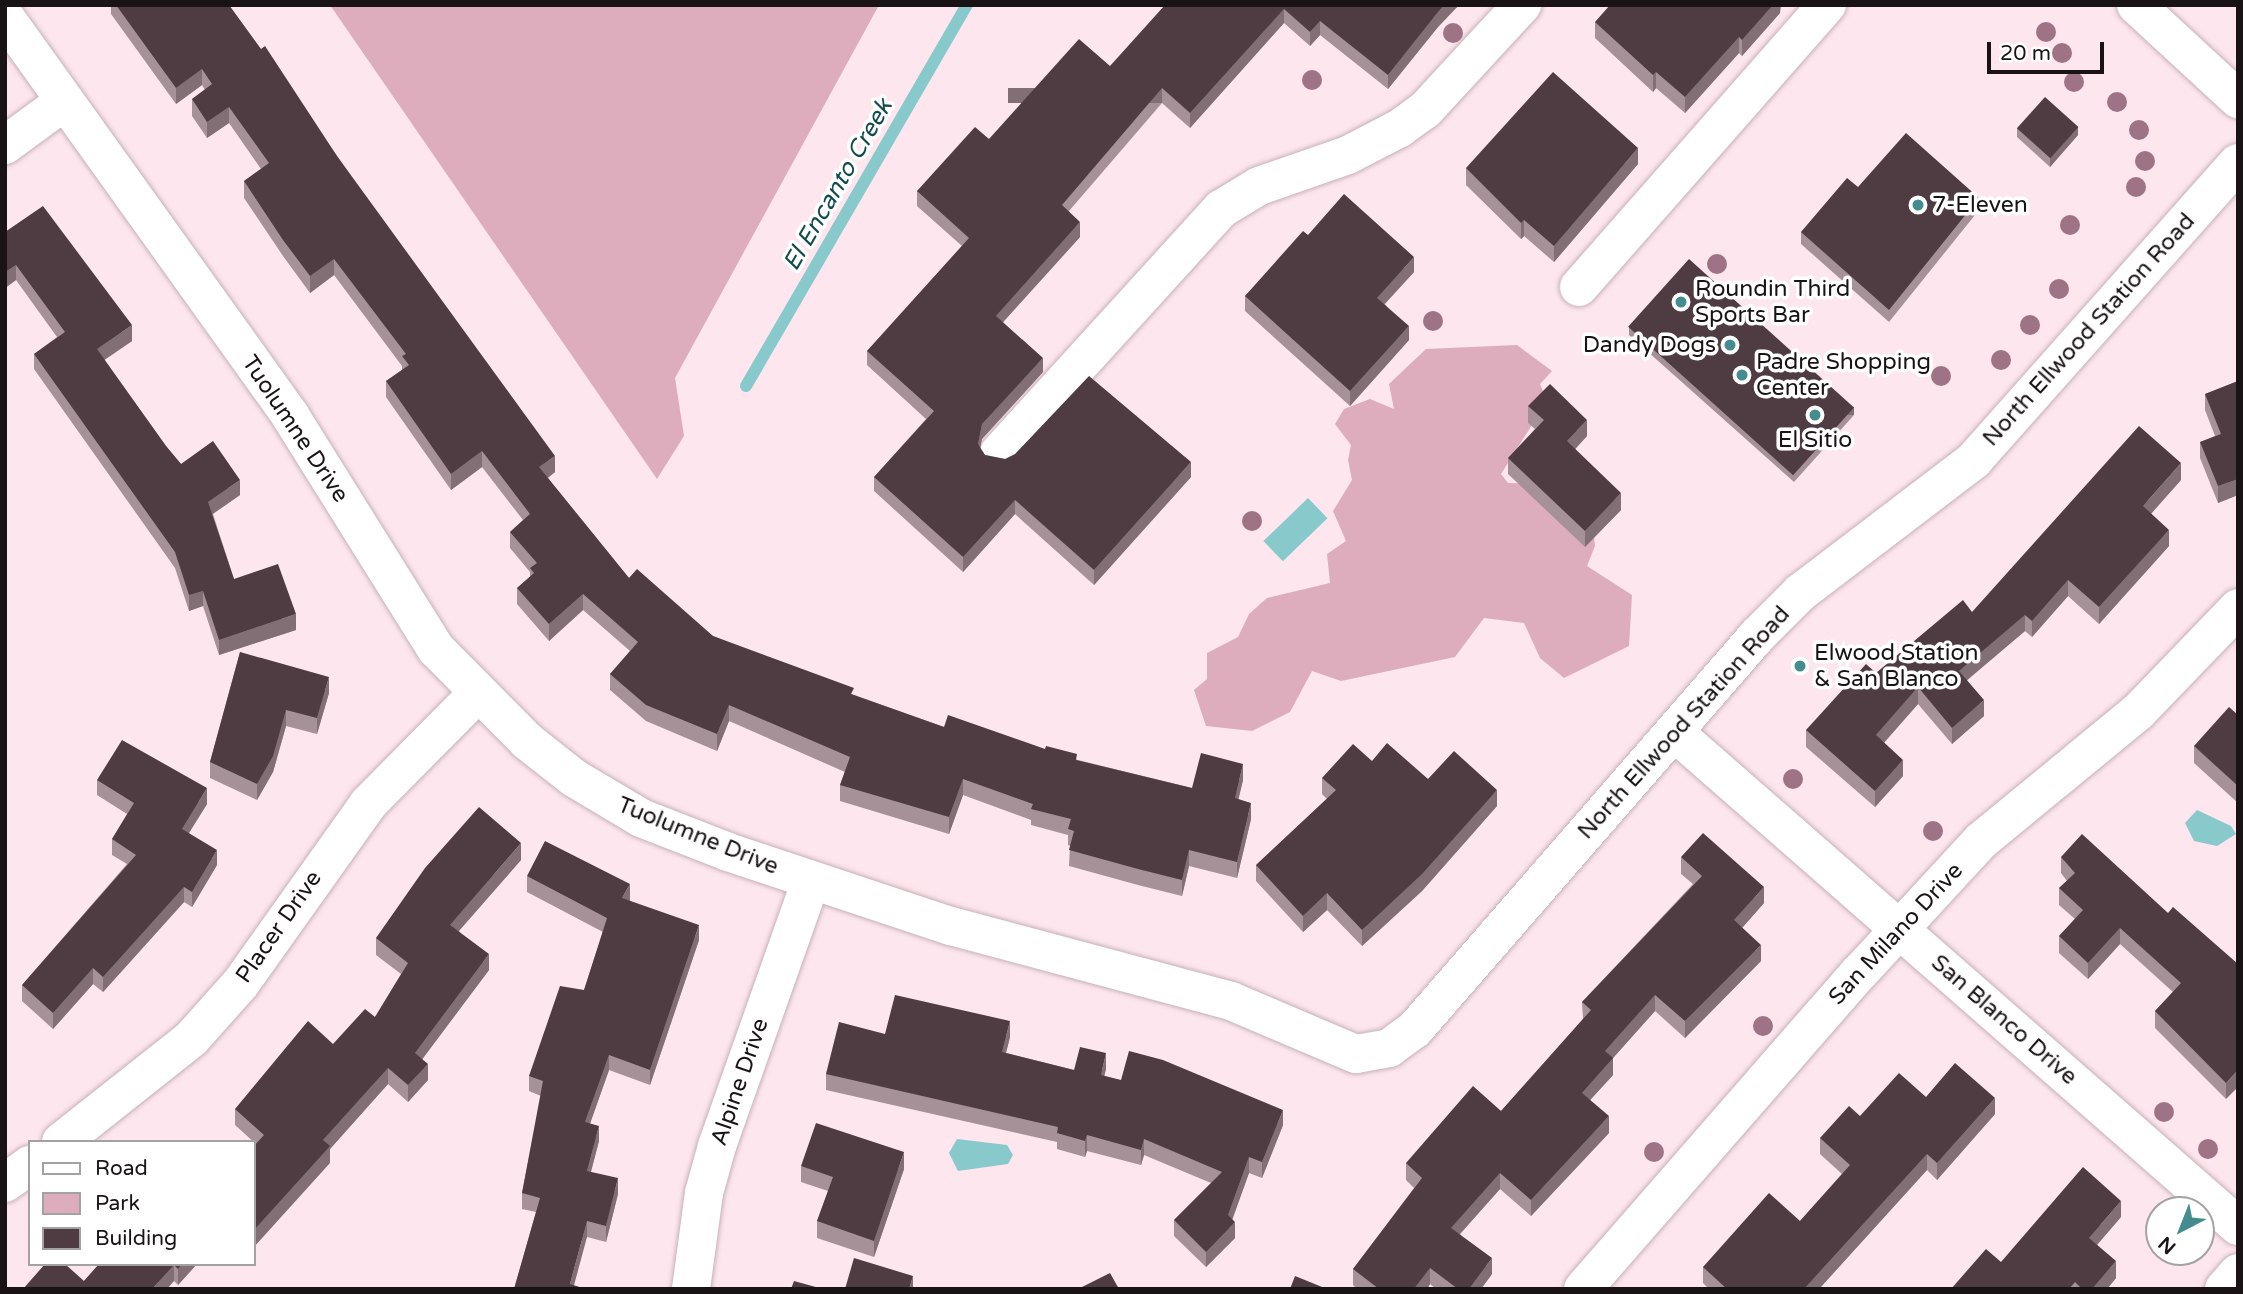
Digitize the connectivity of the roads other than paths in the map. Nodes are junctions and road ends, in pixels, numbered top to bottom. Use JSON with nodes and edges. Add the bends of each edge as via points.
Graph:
{"nodes":[{"id":1,"x":1522,"y":5,"type":"edge"},
{"id":2,"x":1827,"y":5,"type":"edge"},
{"id":3,"x":2136,"y":5,"type":"edge"},
{"id":4,"x":5,"y":17,"type":"edge"},
{"id":5,"x":2238,"y":99,"type":"edge"},
{"id":6,"x":65,"y":101,"type":"junction"},
{"id":7,"x":5,"y":145,"type":"edge"},
{"id":8,"x":2238,"y":163,"type":"edge"},
{"id":9,"x":1579,"y":287,"type":"dead end"},
{"id":10,"x":999,"y":453,"type":"dead end"},
{"id":11,"x":2238,"y":608,"type":"edge"},
{"id":12,"x":478,"y":693,"type":"junction"},
{"id":13,"x":1674,"y":732,"type":"junction"},
{"id":14,"x":811,"y":881,"type":"junction"},
{"id":15,"x":1900,"y":929,"type":"junction"},
{"id":16,"x":1374,"y":1053,"type":"joint"},
{"id":17,"x":64,"y":1140,"type":"edge"},
{"id":18,"x":28,"y":1166,"type":"edge"},
{"id":19,"x":5,"y":1183,"type":"edge"},
{"id":20,"x":2238,"y":1226,"type":"edge"},
{"id":21,"x":2238,"y":1273,"type":"edge"},
{"id":22,"x":691,"y":1289,"type":"edge"},
{"id":23,"x":1583,"y":1289,"type":"edge"},
{"id":24,"x":2224,"y":1289,"type":"edge"}],
"edges":[{"from":1,"to":10,"type":"street","via":[[1426,109],[1400,128],[1348,155],[1259,186],[1221,209]]},
{"from":2,"to":9,"type":"street"},
{"from":3,"to":5,"type":"street"},
{"from":4,"to":6,"type":"street","name":"Tuolumne Drive"},
{"from":6,"to":7,"type":"street"},
{"from":6,"to":12,"type":"street","name":"Tuolumne Drive","via":[[291,417],[436,649]]},
{"from":8,"to":13,"type":"street","name":"North Ellwood Station Road","via":[[1974,460],[1801,592]]},
{"from":11,"to":15,"type":"street","name":"San Milano Drive","via":[[2138,712],[1999,824]]},
{"from":12,"to":14,"type":"street","name":"Tuolumne Drive","via":[[527,741],[607,800],[684,836]]},
{"from":12,"to":17,"type":"street","name":"Placer Drive","via":[[368,804],[241,982],[191,1038]]},
{"from":13,"to":15,"type":"street","name":"San Blanco Drive"},
{"from":13,"to":16,"type":"street","name":"North Ellwood Station Road","via":[[1430,1013],[1402,1041]]},
{"from":14,"to":16,"type":"street","name":"Tuolumne Drive","via":[[951,926],[1198,990],[1269,1016],[1343,1052]]},
{"from":14,"to":22,"type":"street","name":"Alpine Drive","via":[[717,1146],[704,1193]]},
{"from":15,"to":20,"type":"street","name":"San Blanco Drive"},
{"from":15,"to":23,"type":"street","name":"San Milano Drive"},
{"from":18,"to":19,"type":"street"},
{"from":21,"to":24,"type":"street"}]}
